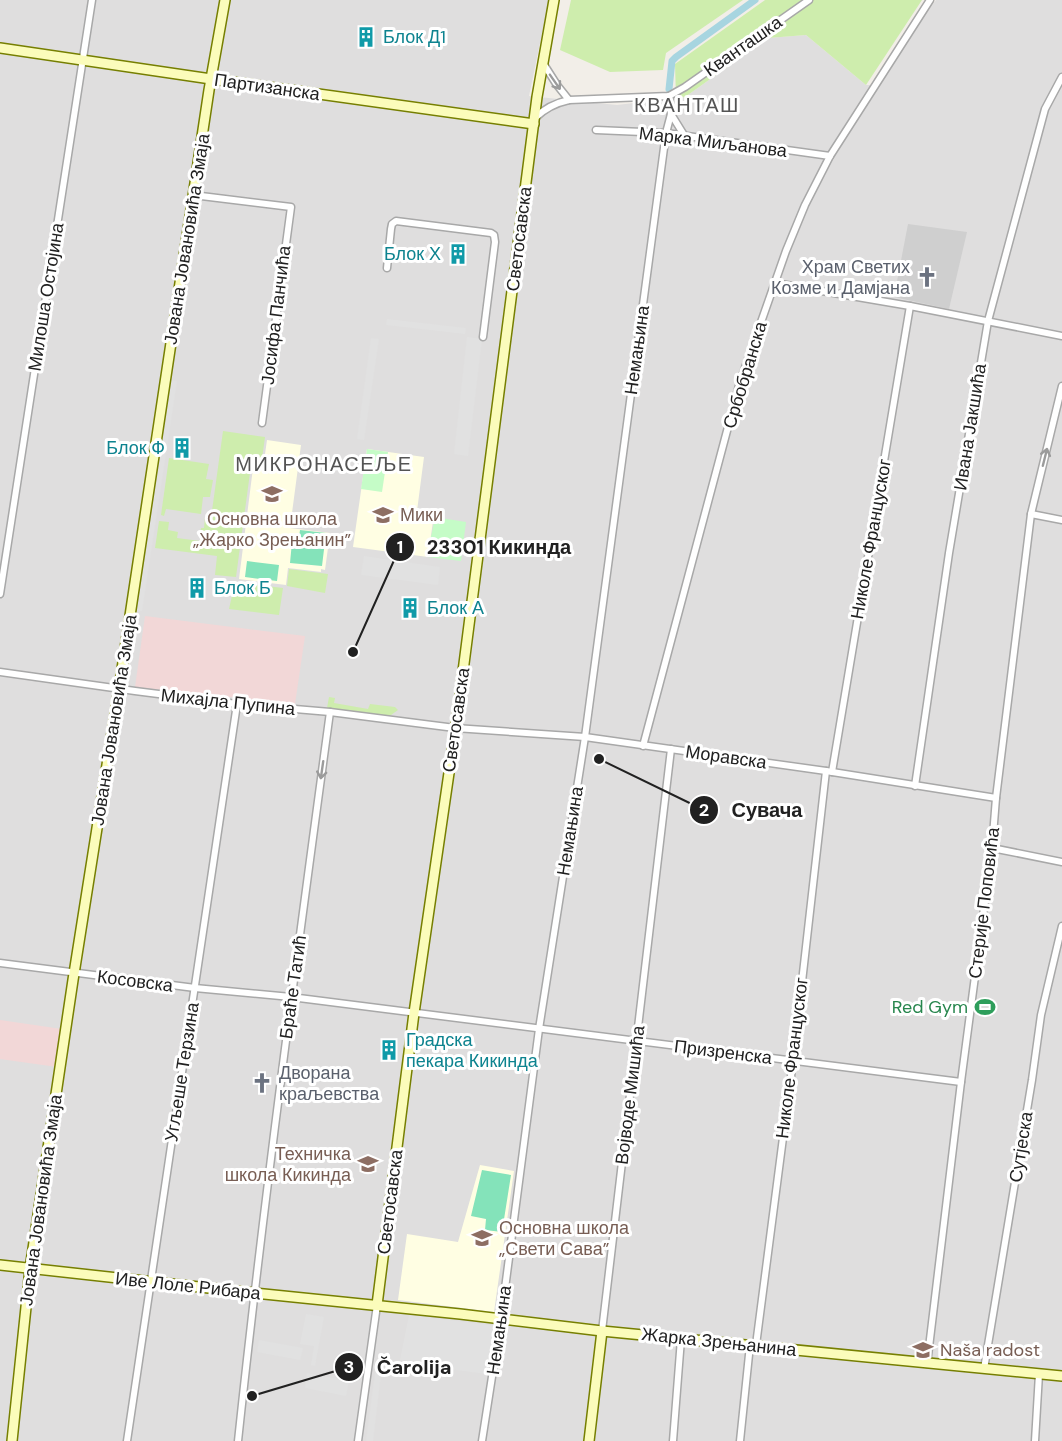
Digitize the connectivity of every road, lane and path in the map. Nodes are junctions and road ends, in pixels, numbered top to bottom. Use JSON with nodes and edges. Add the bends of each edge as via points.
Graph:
{"nodes":[{"id":1,"x":92,"y":0,"type":"edge"},
{"id":2,"x":225,"y":0,"type":"edge"},
{"id":3,"x":554,"y":0,"type":"edge"},
{"id":4,"x":809,"y":0,"type":"edge"},
{"id":5,"x":930,"y":0,"type":"edge"},
{"id":6,"x":0,"y":48,"type":"edge"},
{"id":7,"x":83,"y":59,"type":"junction"},
{"id":8,"x":543,"y":62,"type":"junction"},
{"id":9,"x":1062,"y":77,"type":"edge"},
{"id":10,"x":211,"y":79,"type":"junction"},
{"id":11,"x":669,"y":96,"type":"junction"},
{"id":12,"x":569,"y":100,"type":"junction"},
{"id":13,"x":671,"y":114,"type":"junction"},
{"id":14,"x":534,"y":122,"type":"junction"},
{"id":15,"x":596,"y":130,"type":"dead end"},
{"id":16,"x":666,"y":133,"type":"junction"},
{"id":17,"x":684,"y":135,"type":"junction"},
{"id":18,"x":830,"y":156,"type":"junction"},
{"id":19,"x":193,"y":195,"type":"junction"},
{"id":20,"x":387,"y":268,"type":"dead end"},
{"id":21,"x":775,"y":283,"type":"junction"},
{"id":22,"x":910,"y":306,"type":"junction"},
{"id":23,"x":988,"y":321,"type":"junction"},
{"id":24,"x":1062,"y":336,"type":"edge"},
{"id":25,"x":483,"y":337,"type":"dead end"},
{"id":26,"x":1062,"y":386,"type":"edge"},
{"id":27,"x":262,"y":423,"type":"dead end"},
{"id":28,"x":1031,"y":514,"type":"junction"},
{"id":29,"x":1062,"y":520,"type":"edge"},
{"id":30,"x":0,"y":594,"type":"edge"},
{"id":31,"x":0,"y":672,"type":"edge"},
{"id":32,"x":119,"y":689,"type":"junction"},
{"id":33,"x":237,"y":704,"type":"junction"},
{"id":34,"x":330,"y":712,"type":"junction"},
{"id":35,"x":455,"y":728,"type":"junction"},
{"id":36,"x":585,"y":737,"type":"junction"},
{"id":37,"x":643,"y":746,"type":"junction"},
{"id":38,"x":671,"y":749,"type":"junction"},
{"id":39,"x":829,"y":772,"type":"junction"},
{"id":40,"x":915,"y":786,"type":"junction"},
{"id":41,"x":996,"y":798,"type":"junction"},
{"id":42,"x":992,"y":848,"type":"junction"},
{"id":43,"x":1062,"y":862,"type":"edge"},
{"id":44,"x":1062,"y":926,"type":"edge"},
{"id":45,"x":0,"y":963,"type":"edge"},
{"id":46,"x":74,"y":974,"type":"junction"},
{"id":47,"x":195,"y":988,"type":"junction"},
{"id":48,"x":291,"y":997,"type":"junction"},
{"id":49,"x":414,"y":1013,"type":"junction"},
{"id":50,"x":539,"y":1029,"type":"junction"},
{"id":51,"x":637,"y":1041,"type":"junction"},
{"id":52,"x":793,"y":1061,"type":"junction"},
{"id":53,"x":961,"y":1082,"type":"junction"},
{"id":54,"x":0,"y":1265,"type":"edge"},
{"id":55,"x":30,"y":1269,"type":"junction"},
{"id":56,"x":150,"y":1281,"type":"junction"},
{"id":57,"x":254,"y":1293,"type":"junction"},
{"id":58,"x":377,"y":1305,"type":"junction"},
{"id":59,"x":501,"y":1318,"type":"junction"},
{"id":60,"x":602,"y":1331,"type":"junction"},
{"id":61,"x":681,"y":1339,"type":"junction"},
{"id":62,"x":753,"y":1345,"type":"junction"},
{"id":63,"x":927,"y":1364,"type":"junction"},
{"id":64,"x":984,"y":1369,"type":"junction"},
{"id":65,"x":1040,"y":1374,"type":"junction"},
{"id":66,"x":1062,"y":1376,"type":"edge"},
{"id":67,"x":12,"y":1441,"type":"edge"},
{"id":68,"x":127,"y":1441,"type":"edge"},
{"id":69,"x":238,"y":1441,"type":"edge"},
{"id":70,"x":358,"y":1441,"type":"edge"},
{"id":71,"x":482,"y":1441,"type":"edge"},
{"id":72,"x":589,"y":1441,"type":"edge"},
{"id":73,"x":673,"y":1441,"type":"edge"},
{"id":74,"x":740,"y":1441,"type":"edge"},
{"id":75,"x":1035,"y":1441,"type":"edge"}],
"edges":[{"from":1,"to":7,"type":"street","name":"Милоша Остојина"},
{"from":2,"to":10,"type":"street","name":"Јована Јовановића Змаја"},
{"from":3,"to":8,"type":"street","name":"Светосавска"},
{"from":4,"to":11,"type":"street","name":"Кванташка"},
{"from":5,"to":18,"type":"street","name":"Србобранска"},
{"from":6,"to":7,"type":"street","name":"Партизанска"},
{"from":7,"to":10,"type":"street","name":"Партизанска"},
{"from":7,"to":30,"type":"street","name":"Милоша Остојина"},
{"from":8,"to":12,"type":"street","one_way":true},
{"from":8,"to":14,"type":"street","name":"Светосавска"},
{"from":9,"to":23,"type":"street","name":"Ивана Јакшића","via":[[1046,109]]},
{"from":10,"to":14,"type":"street","name":"Партизанска"},
{"from":10,"to":19,"type":"street","name":"Јована Јовановића Змаја"},
{"from":11,"to":12,"type":"street","name":"Кванташка"},
{"from":11,"to":13,"type":"street","name":"Немањина"},
{"from":12,"to":14,"type":"street","name":"Кванташка","via":[[544,109]]},
{"from":13,"to":16,"type":"street","name":"Немањина"},
{"from":13,"to":17,"type":"street","name":"Немањина"},
{"from":14,"to":35,"type":"street","name":"Светосавска"},
{"from":15,"to":16,"type":"street","name":"Марка Миљанова"},
{"from":16,"to":17,"type":"street","name":"Марка Миљанова"},
{"from":16,"to":36,"type":"street","name":"Немањина"},
{"from":17,"to":18,"type":"street","name":"Марка Миљанова"},
{"from":18,"to":21,"type":"street","name":"Србобранска","via":[[805,205]]},
{"from":19,"to":27,"type":"street","name":"Јосифа Панчића","via":[[291,207]]},
{"from":19,"to":32,"type":"street","name":"Јована Јовановића Змаја"},
{"from":20,"to":25,"type":"street","via":[[391,229],[396,221],[494,235]]},
{"from":21,"to":22,"type":"street"},
{"from":21,"to":37,"type":"street","name":"Србобранска","via":[[740,382]]},
{"from":22,"to":23,"type":"street"},
{"from":22,"to":39,"type":"street","name":"Николе Француског"},
{"from":23,"to":24,"type":"street"},
{"from":23,"to":40,"type":"street","name":"Ивана Јакшића"},
{"from":28,"to":26,"type":"street","name":"Стерије Поповића","one_way":true},
{"from":28,"to":29,"type":"street"},
{"from":28,"to":41,"type":"street","name":"Стерије Поповића"},
{"from":31,"to":32,"type":"street","name":"Михајла Пупина"},
{"from":32,"to":33,"type":"street","name":"Михајла Пупина"},
{"from":32,"to":46,"type":"street","name":"Јована Јовановића Змаја"},
{"from":33,"to":34,"type":"street","name":"Михајла Пупина"},
{"from":33,"to":47,"type":"street","name":"Угљеше Терзина"},
{"from":34,"to":35,"type":"street","name":"Михајла Пупина"},
{"from":34,"to":48,"type":"street","name":"Браће Татић","one_way":true},
{"from":35,"to":36,"type":"street","name":"Моравска"},
{"from":35,"to":49,"type":"street","name":"Светосавска"},
{"from":36,"to":37,"type":"street","name":"Моравска"},
{"from":36,"to":50,"type":"street","name":"Немањина"},
{"from":37,"to":38,"type":"street","name":"Моравска"},
{"from":38,"to":39,"type":"street","name":"Моравска"},
{"from":38,"to":51,"type":"street","name":"Војводе Мишића"},
{"from":39,"to":40,"type":"street","name":"Моравска"},
{"from":39,"to":52,"type":"street","name":"Николе Француског"},
{"from":40,"to":41,"type":"street","name":"Моравска"},
{"from":41,"to":42,"type":"street","name":"Стерије Поповића"},
{"from":42,"to":43,"type":"street"},
{"from":42,"to":53,"type":"street","name":"Стерије Поповића"},
{"from":44,"to":64,"type":"street","name":"Сутјеска","via":[[1041,1015]]},
{"from":45,"to":46,"type":"street","name":"Косовска"},
{"from":46,"to":47,"type":"street","name":"Косовска"},
{"from":46,"to":55,"type":"street","name":"Јована Јовановића Змаја"},
{"from":47,"to":48,"type":"street","name":"Косовска"},
{"from":47,"to":56,"type":"street","name":"Угљеше Терзина"},
{"from":48,"to":49,"type":"street","name":"Косовска"},
{"from":48,"to":57,"type":"street","name":"Браће Татић"},
{"from":49,"to":50,"type":"street","name":"Призренска"},
{"from":49,"to":58,"type":"street","name":"Светосавска"},
{"from":50,"to":51,"type":"street","name":"Призренска"},
{"from":50,"to":59,"type":"street","name":"Немањина"},
{"from":51,"to":52,"type":"street","name":"Призренска"},
{"from":51,"to":60,"type":"street","name":"Војводе Мишића"},
{"from":52,"to":53,"type":"street","name":"Призренска"},
{"from":52,"to":62,"type":"street","name":"Николе Француског"},
{"from":53,"to":63,"type":"street","name":"Стерије Поповића"},
{"from":54,"to":55,"type":"street","name":"Иве Лоле Рибара"},
{"from":55,"to":56,"type":"street","name":"Иве Лоле Рибара"},
{"from":55,"to":67,"type":"street","name":"Јована Јовановића Змаја"},
{"from":56,"to":57,"type":"street","name":"Иве Лоле Рибара"},
{"from":56,"to":68,"type":"street","name":"Угљеше Терзина"},
{"from":57,"to":58,"type":"street","name":"Иве Лоле Рибара"},
{"from":57,"to":69,"type":"street","name":"Браће Татић"},
{"from":58,"to":59,"type":"street","name":"Жарка Зрењанина"},
{"from":58,"to":70,"type":"street","name":"Светосавска"},
{"from":59,"to":60,"type":"street","name":"Жарка Зрењанина"},
{"from":59,"to":71,"type":"street","name":"Немањина"},
{"from":60,"to":61,"type":"street","name":"Жарка Зрењанина"},
{"from":60,"to":72,"type":"street","name":"Војводе Мишића"},
{"from":61,"to":62,"type":"street","name":"Жарка Зрењанина"},
{"from":61,"to":73,"type":"street"},
{"from":62,"to":63,"type":"street","name":"Жарка Зрењанина"},
{"from":62,"to":74,"type":"street","name":"Николе Француског"},
{"from":63,"to":64,"type":"street","name":"Жарка Зрењанина"},
{"from":64,"to":65,"type":"street","name":"Жарка Зрењанина"},
{"from":65,"to":66,"type":"street","name":"Жарка Зрењанина"},
{"from":65,"to":75,"type":"street"}]}
